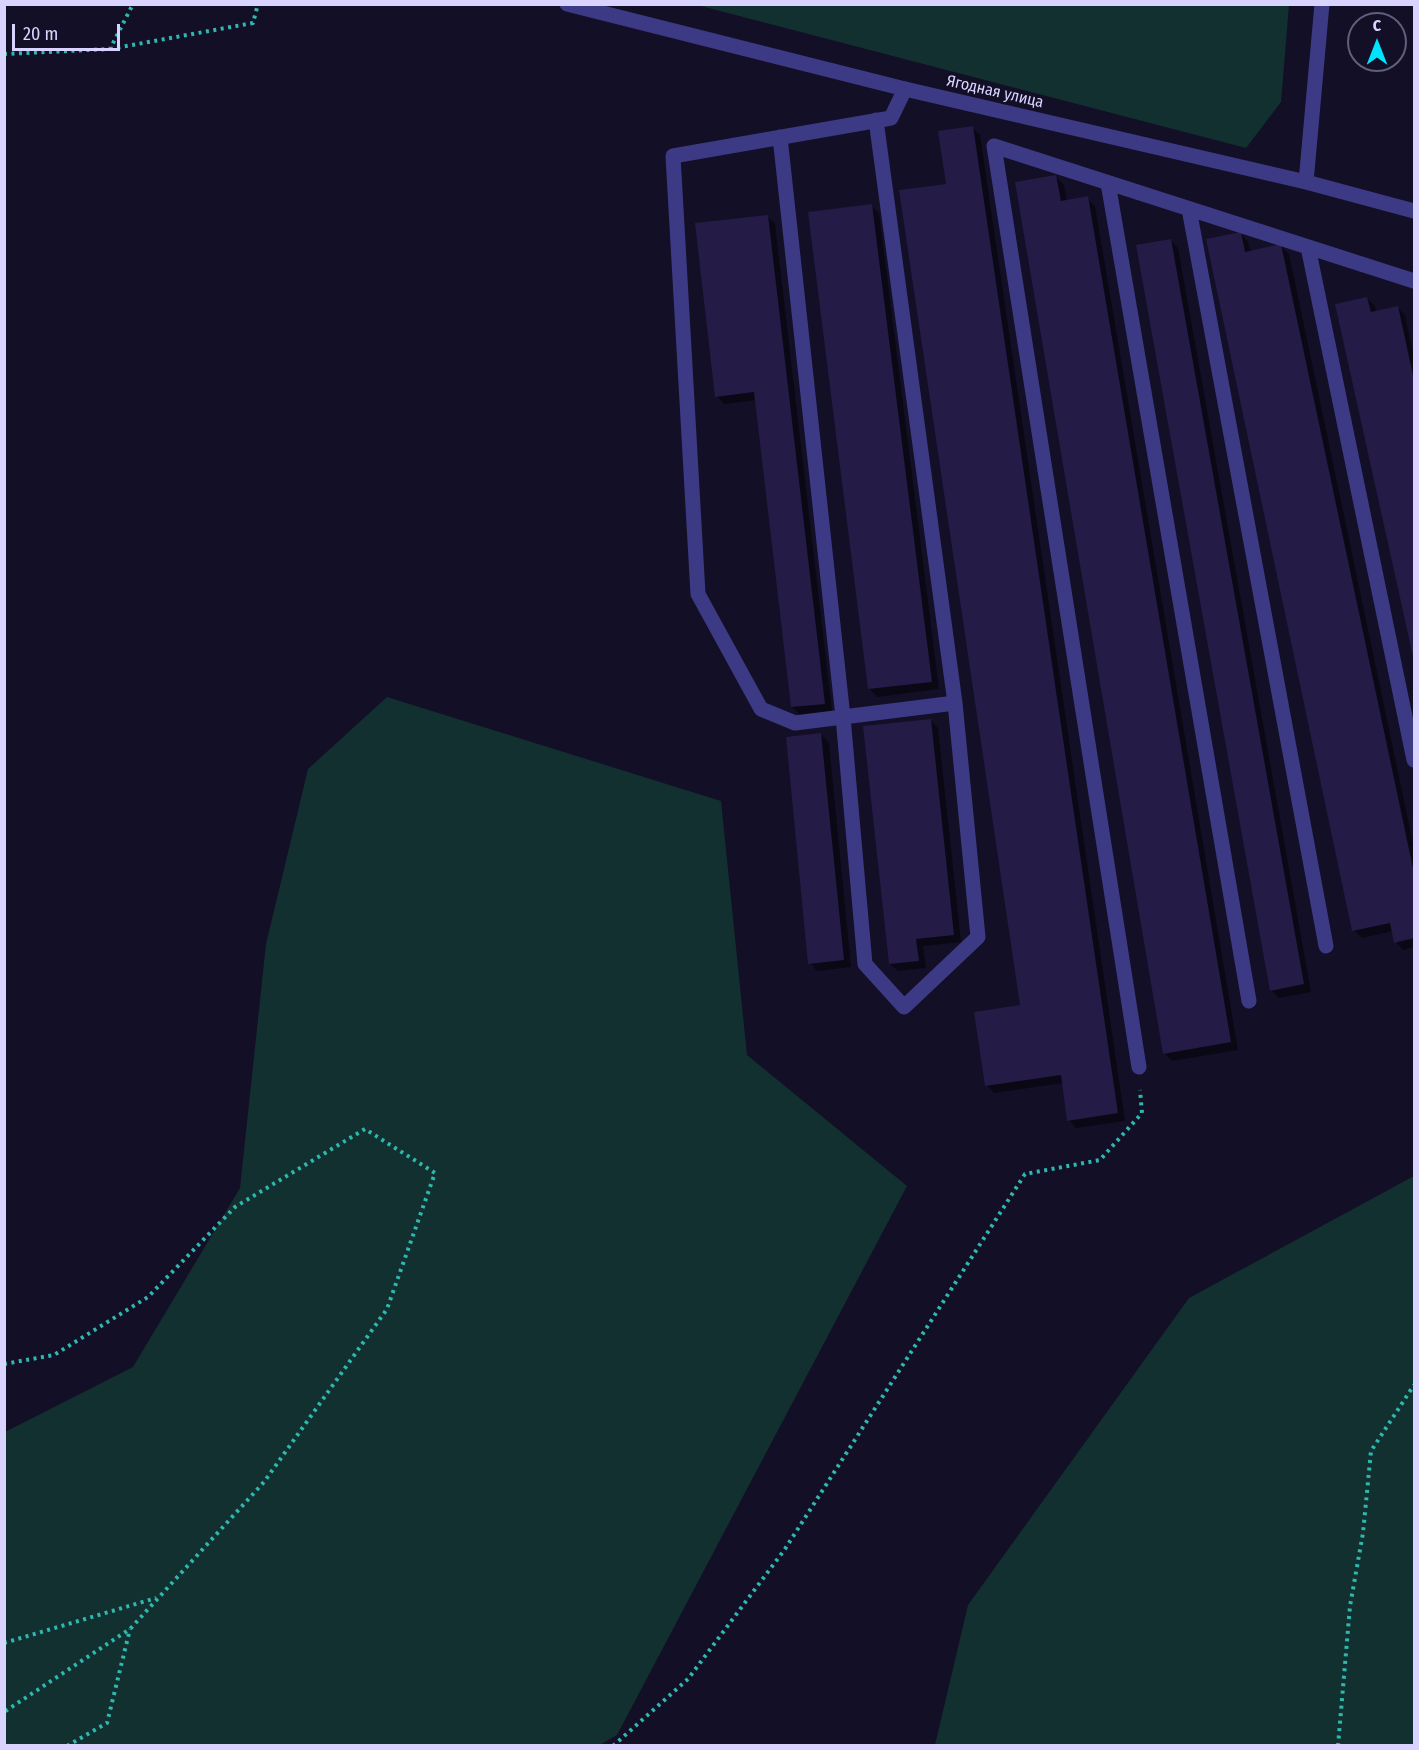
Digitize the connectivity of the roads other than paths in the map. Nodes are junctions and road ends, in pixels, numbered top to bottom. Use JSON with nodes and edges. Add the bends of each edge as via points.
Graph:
{"nodes":[{"id":1,"x":567,"y":4,"type":"edge"},
{"id":2,"x":1322,"y":4,"type":"edge"},
{"id":3,"x":905,"y":89,"type":"junction"},
{"id":4,"x":876,"y":120,"type":"junction"},
{"id":5,"x":780,"y":137,"type":"junction"},
{"id":6,"x":1306,"y":182,"type":"junction"},
{"id":7,"x":1108,"y":183,"type":"junction"},
{"id":8,"x":1189,"y":209,"type":"junction"},
{"id":9,"x":1414,"y":210,"type":"edge"},
{"id":10,"x":1308,"y":247,"type":"junction"},
{"id":11,"x":1414,"y":281,"type":"edge"},
{"id":12,"x":955,"y":703,"type":"junction"},
{"id":13,"x":843,"y":717,"type":"junction"},
{"id":14,"x":1414,"y":760,"type":"edge"},
{"id":15,"x":1326,"y":946,"type":"dead end"},
{"id":16,"x":1249,"y":1002,"type":"dead end"},
{"id":17,"x":1139,"y":1067,"type":"road end"}],
"edges":[{"from":1,"to":3,"type":"street","name":"Ягодная улица"},
{"from":2,"to":6,"type":"street"},
{"from":3,"to":4,"type":"street","via":[[891,118]]},
{"from":3,"to":6,"type":"street","name":"Ягодная улица"},
{"from":4,"to":5,"type":"street"},
{"from":4,"to":12,"type":"street"},
{"from":5,"to":13,"type":"street"},
{"from":5,"to":13,"type":"street","via":[[673,156],[699,594],[761,709],[795,723]]},
{"from":6,"to":9,"type":"street","name":"Ягодная улица"},
{"from":7,"to":8,"type":"street"},
{"from":7,"to":16,"type":"street"},
{"from":7,"to":17,"type":"street","via":[[994,146]]},
{"from":8,"to":10,"type":"street"},
{"from":8,"to":15,"type":"street"},
{"from":10,"to":11,"type":"street"},
{"from":10,"to":14,"type":"street"},
{"from":12,"to":13,"type":"street"},
{"from":12,"to":13,"type":"street","via":[[978,937],[904,1007],[865,964]]}]}
